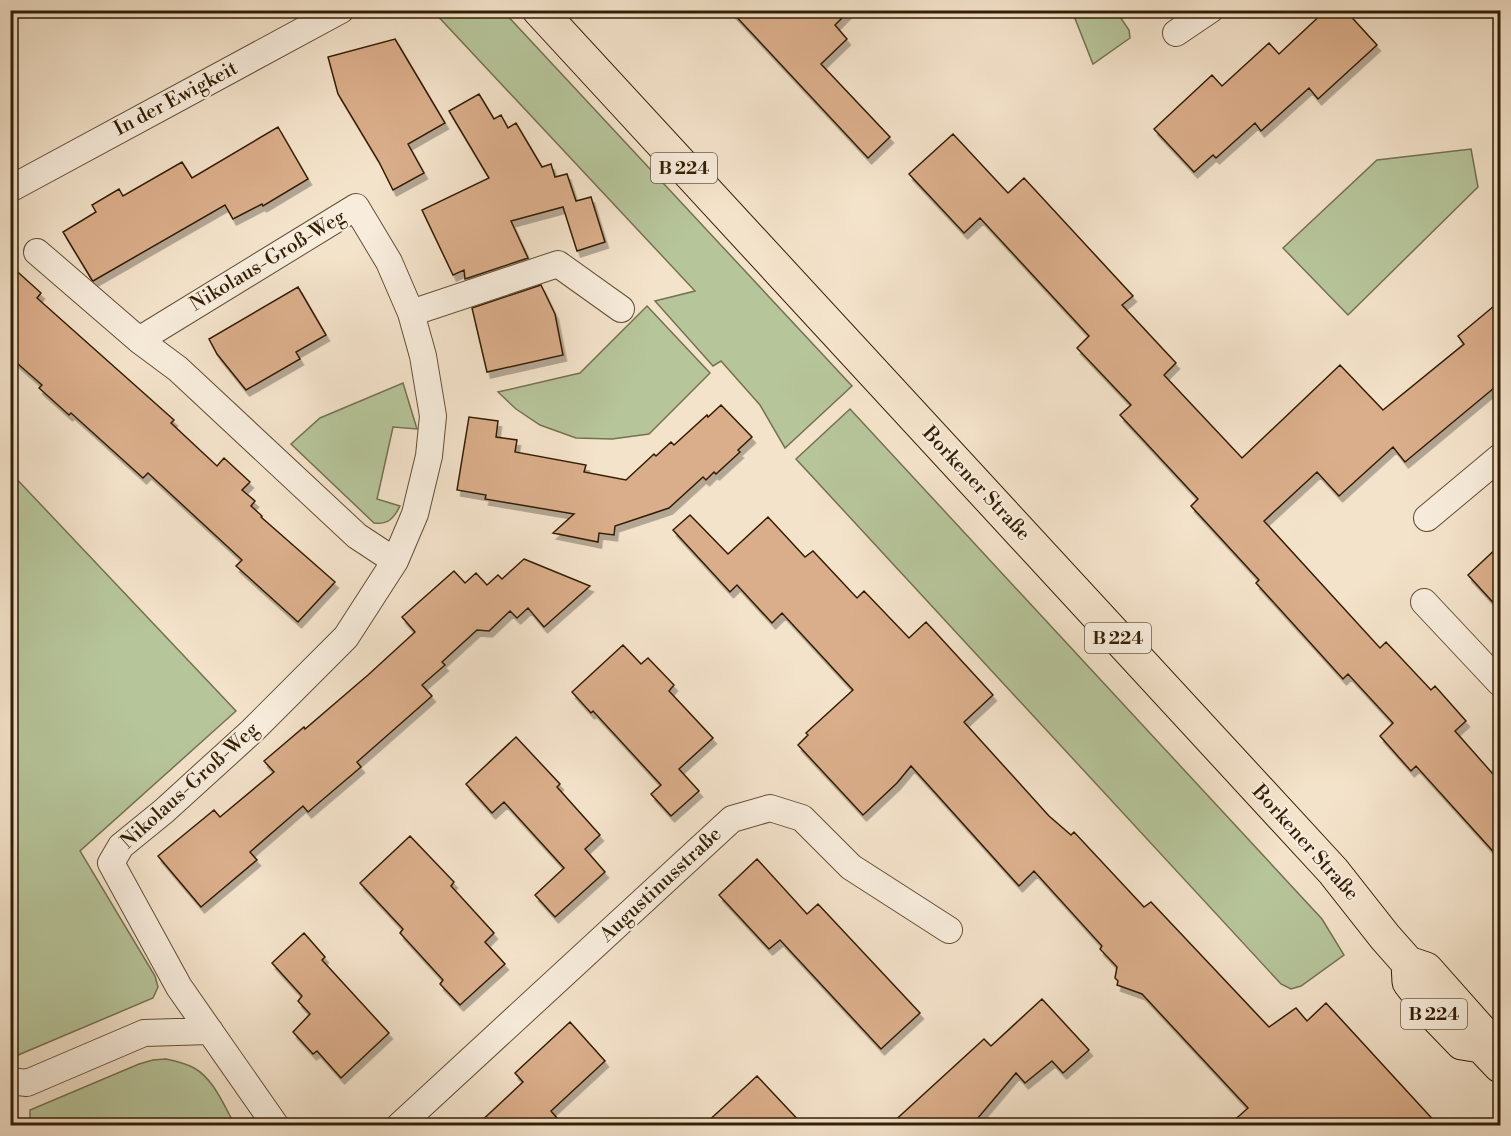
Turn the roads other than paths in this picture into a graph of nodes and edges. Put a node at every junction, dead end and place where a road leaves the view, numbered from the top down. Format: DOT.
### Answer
graph roads {
  1 [pos="341,10"];
  2 [pos="1210,10"];
  3 [pos="547,13"];
  4 [pos="1176,33"];
  5 [pos="10,189"];
  6 [pos="37,252"];
  7 [pos="621,309"];
  8 [pos="411,313"];
  9 [pos="139,340"];
  10 [pos="1500,457"];
  11 [pos="1427,519"];
  12 [pos="395,561"];
  13 [pos="1424,602"];
  14 [pos="1500,683"];
  15 [pos="948,930"];
  16 [pos="210,1030"];
  17 [pos="1491,1056"];
  18 [pos="10,1081"];
  19 [pos="276,1125"];
  20 [pos="399,1125"];
  1 -- 5 [label="street, In der Ewigkeit"];
  2 -- 4 [label="street"];
  3 -- 17 [label="main road, Borkener Straße / B 224"];
  6 -- 9 [label="street"];
  7 -- 8 [label="street"];
  8 -- 9 [label="street, Nikolaus-Groß-Weg"];
  8 -- 12 [label="street, Nikolaus-Groß-Weg"];
  9 -- 12 [label="street"];
  10 -- 11 [label="street"];
  12 -- 16 [label="street, Nikolaus-Groß-Weg"];
  13 -- 14 [label="street"];
  15 -- 20 [label="street, Augustinusstraße"];
  16 -- 18 [label="street"];
  16 -- 19 [label="street"];
}
